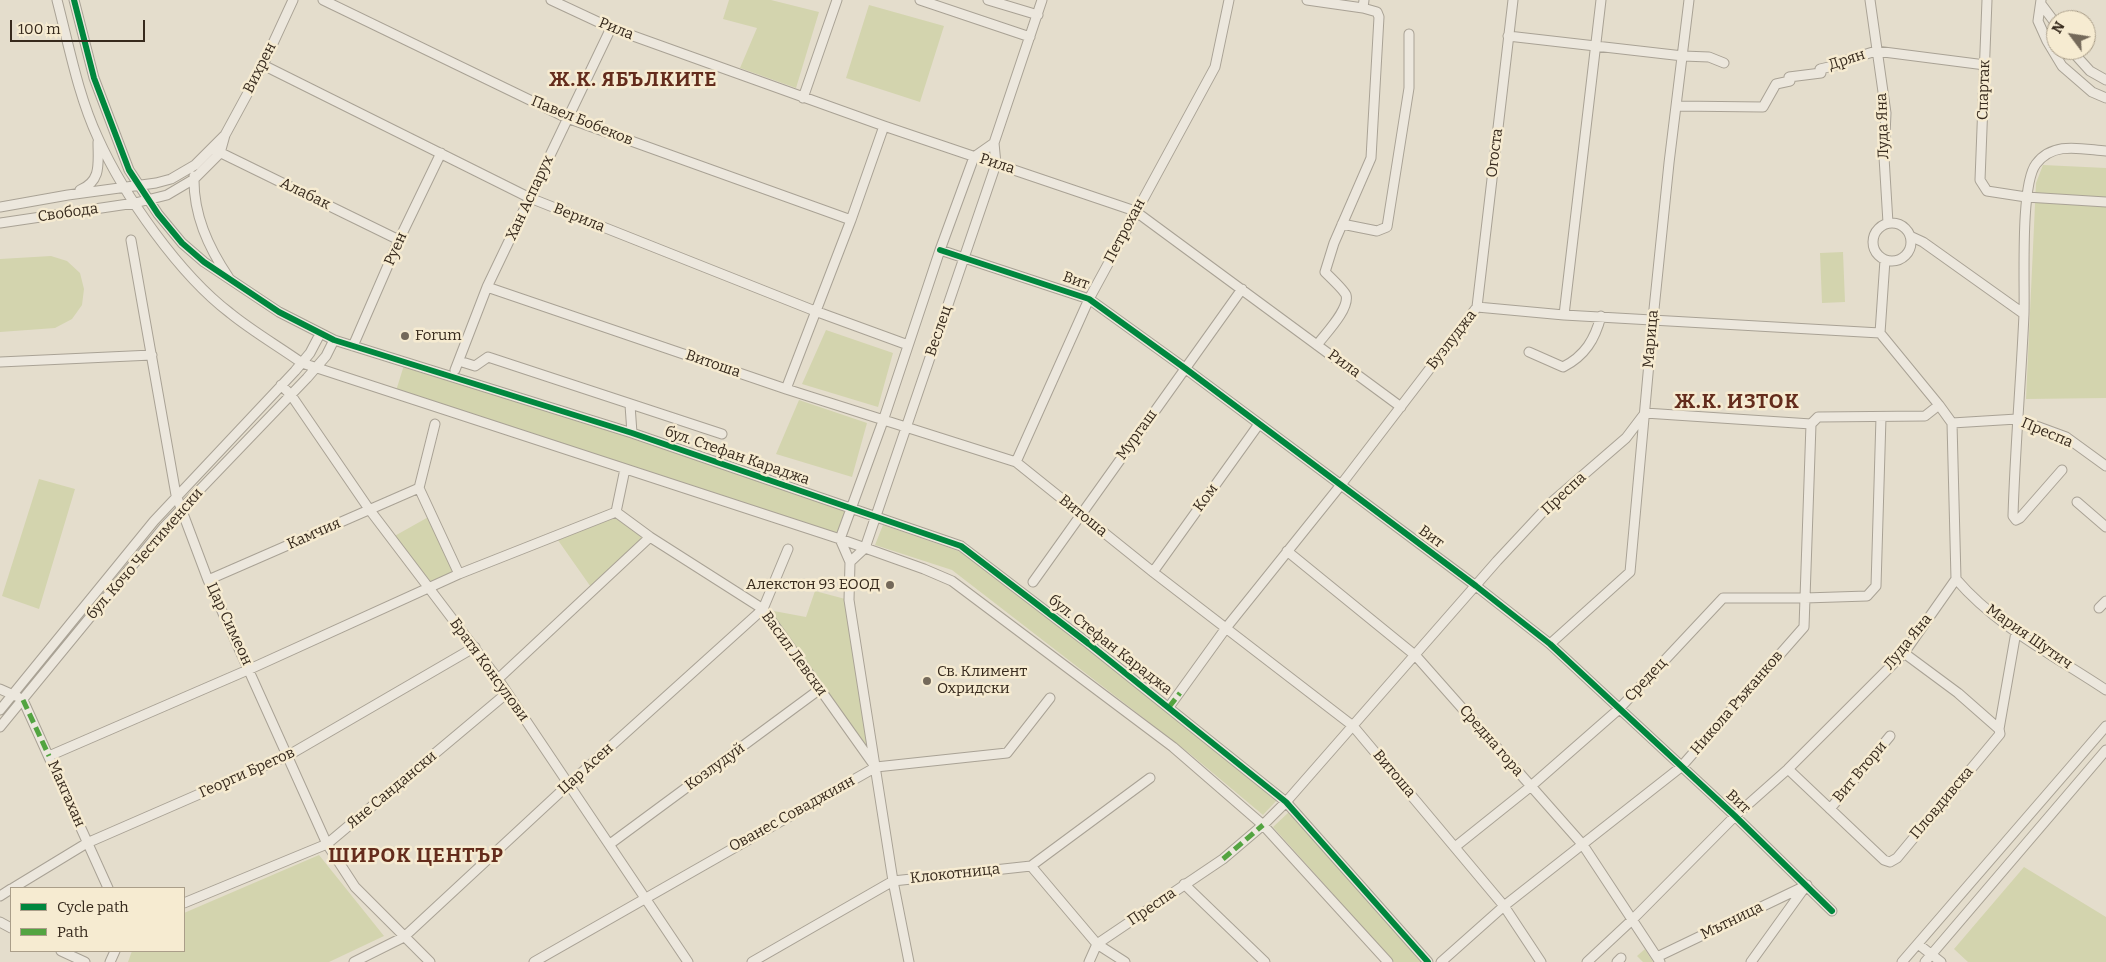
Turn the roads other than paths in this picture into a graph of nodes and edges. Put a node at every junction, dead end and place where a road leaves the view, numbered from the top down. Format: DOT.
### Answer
graph roads {
  1 [pos="57,0"];
  2 [pos="74,0"];
  3 [pos="293,0"];
  4 [pos="323,0"];
  5 [pos="551,0"];
  6 [pos="837,0"];
  7 [pos="920,0"];
  8 [pos="988,0"];
  9 [pos="1042,0"];
  10 [pos="1228,0"];
  11 [pos="1307,0"];
  12 [pos="1512,0"];
  13 [pos="1601,0"];
  14 [pos="1690,0"];
  15 [pos="1870,0"];
  16 [pos="1987,0"];
  17 [pos="2041,2"];
  18 [pos="1364,4"];
  19 [pos="1038,15"];
  20 [pos="611,28"];
  21 [pos="1409,34"];
  22 [pos="1508,36"];
  23 [pos="1030,37"];
  24 [pos="1595,45"];
  25 [pos="1876,50"];
  26 [pos="1683,56"];
  27 [pos="2080,60"];
  28 [pos="1724,63"];
  29 [pos="263,64"];
  30 [pos="1985,65"];
  31 [pos="2106,80"];
  32 [pos="803,98"];
  33 [pos="2106,98"];
  34 [pos="1676,106"];
  35 [pos="567,118"];
  36 [pos="884,126"];
  37 [pos="225,135"];
  38 [pos="98,139"];
  39 [pos="994,143"];
  40 [pos="212,148"];
  41 [pos="2106,151"];
  42 [pos="220,153"];
  43 [pos="441,153"];
  44 [pos="974,157"];
  45 [pos="996,164"];
  46 [pos="195,165"];
  47 [pos="194,179"];
  48 [pos="139,186"];
  49 [pos="125,187"];
  50 [pos="68,195"];
  51 [pos="2026,197"];
  52 [pos="530,198"];
  53 [pos="148,200"];
  54 [pos="2106,202"];
  55 [pos="135,203"];
  56 [pos="0,207"];
  57 [pos="1135,211"];
  58 [pos="851,220"];
  59 [pos="0,222"];
  60 [pos="1888,223"];
  61 [pos="1342,224"];
  62 [pos="1910,236"];
  63 [pos="131,240"];
  64 [pos="399,240"];
  65 [pos="940,250"];
  66 [pos="964,257"];
  67 [pos="1885,260"];
  68 [pos="232,282"];
  69 [pos="487,287"];
  70 [pos="1242,290"];
  71 [pos="1089,299"];
  72 [pos="1477,306"];
  73 [pos="815,311"];
  74 [pos="2024,314"];
  75 [pos="1564,315"];
  76 [pos="1601,316"];
  77 [pos="1653,319"];
  78 [pos="1880,333"];
  79 [pos="320,334"];
  80 [pos="334,340"];
  81 [pos="908,345"];
  82 [pos="1317,345"];
  83 [pos="353,346"];
  84 [pos="1529,352"];
  85 [pos="152,354"];
  86 [pos="0,362"];
  87 [pos="302,363"];
  88 [pos="316,368"];
  89 [pos="1186,369"];
  90 [pos="280,385"];
  91 [pos="786,389"];
  92 [pos="291,395"];
  93 [pos="1939,404"];
  94 [pos="630,405"];
  95 [pos="1401,407"];
  96 [pos="1646,414"];
  97 [pos="1881,417"];
  98 [pos="2017,419"];
  99 [pos="883,421"];
  100 [pos="1952,423"];
  101 [pos="435,424"];
  102 [pos="1259,424"];
  103 [pos="1811,424"];
  104 [pos="906,428"];
  105 [pos="632,433"];
  106 [pos="722,434"];
  107 [pos="2104,461"];
  108 [pos="1016,462"];
  109 [pos="625,469"];
  110 [pos="2062,470"];
  111 [pos="1340,486"];
  112 [pos="419,488"];
  113 [pos="176,495"];
  114 [pos="2077,502"];
  115 [pos="181,509"];
  116 [pos="369,509"];
  117 [pos="851,509"];
  118 [pos="616,512"];
  119 [pos="1080,514"];
  120 [pos="875,518"];
  121 [pos="2106,527"];
  122 [pos="650,537"];
  123 [pos="840,539"];
  124 [pos="865,548"];
  125 [pos="788,549"];
  126 [pos="1288,551"];
  127 [pos="850,562"];
  128 [pos="1153,572"];
  129 [pos="459,574"];
  130 [pos="1956,579"];
  131 [pos="208,580"];
  132 [pos="1033,582"];
  133 [pos="1476,586"];
  134 [pos="429,588"];
  135 [pos="1806,598"];
  136 [pos="2106,601"];
  137 [pos="2099,608"];
  138 [pos="763,609"];
  139 [pos="1226,628"];
  140 [pos="2016,632"];
  141 [pos="1550,644"];
  142 [pos="475,647"];
  143 [pos="1904,652"];
  144 [pos="1416,656"];
  145 [pos="250,669"];
  146 [pos="498,679"];
  147 [pos="0,689"];
  148 [pos="820,689"];
  149 [pos="2106,690"];
  150 [pos="507,693"];
  151 [pos="13,695"];
  152 [pos="1050,698"];
  153 [pos="23,700"];
  154 [pos="1169,707"];
  155 [pos="1620,709"];
  156 [pos="0,710"];
  157 [pos="1354,726"];
  158 [pos="2106,726"];
  159 [pos="0,727"];
  160 [pos="1999,729"];
  161 [pos="1890,736"];
  162 [pos="2106,750"];
  163 [pos="289,755"];
  164 [pos="49,756"];
  165 [pos="876,767"];
  166 [pos="1681,767"];
  167 [pos="1788,769"];
  168 [pos="1150,778"];
  169 [pos="569,784"];
  170 [pos="1530,787"];
  171 [pos="1286,802"];
  172 [pos="1830,809"];
  173 [pos="1735,816"];
  174 [pos="1263,825"];
  175 [pos="87,843"];
  176 [pos="327,844"];
  177 [pos="610,844"];
  178 [pos="1584,845"];
  179 [pos="1455,847"];
  180 [pos="1031,866"];
  181 [pos="893,881"];
  182 [pos="1184,884"];
  183 [pos="1807,885"];
  184 [pos="15,887"];
  185 [pos="108,887"];
  186 [pos="644,898"];
  187 [pos="185,903"];
  188 [pos="1504,906"];
  189 [pos="1832,911"];
  190 [pos="1632,920"];
  191 [pos="404,937"];
  192 [pos="1096,944"];
  193 [pos="1918,944"];
  194 [pos="63,952"];
  195 [pos="1911,952"];
  196 [pos="1659,960"];
  197 [pos="1926,960"];
  198 [pos="85,962"];
  199 [pos="354,962"];
  200 [pos="430,962"];
  201 [pos="534,962"];
  202 [pos="688,962"];
  203 [pos="752,962"];
  204 [pos="908,962"];
  205 [pos="1089,962"];
  206 [pos="1126,962"];
  207 [pos="1265,962"];
  208 [pos="1388,962"];
  209 [pos="1428,962"];
  210 [pos="1442,962"];
  211 [pos="1541,962"];
  212 [pos="1587,962"];
  213 [pos="1751,962"];
  214 [pos="1902,962"];
  215 [pos="1941,962"];
  1 -- 38 [label="street"];
  2 -- 48 [label="street, бул. Стефан Караджа"];
  3 -- 29 [label="street, Вихрен"];
  4 -- 35 [label="street, Павел Бобеков"];
  5 -- 20 [label="street, Рила"];
  6 -- 32 [label="street"];
  7 -- 23 [label="street"];
  8 -- 19 [label="street"];
  9 -- 19 [label="street, Веслец"];
  10 -- 57 [label="street, Петрохан"];
  11 -- 18 [label="street"];
  12 -- 22 [label="street, Огоста"];
  13 -- 24 [label="street"];
  14 -- 26 [label="street, Марица"];
  15 -- 25 [label="street, Луда Яна"];
  16 -- 30 [label="street, Спартак"];
  17 -- 33 [label="street"];
  18 -- 61 [label="street"];
  19 -- 23 [label="street, Веслец"];
  20 -- 32 [label="street, Рила"];
  20 -- 35 [label="street, Хан Аспарух"];
  21 -- 61 [label="street"];
  22 -- 24 [label="street"];
  22 -- 72 [label="street, Огоста"];
  23 -- 39 [label="street, Веслец"];
  24 -- 26 [label="street"];
  24 -- 75 [label="street"];
  25 -- 30 [label="street, Дрян"];
  25 -- 34 [label="street, Дрян"];
  25 -- 60 [label="street, Луда Яна"];
  26 -- 28 [label="street"];
  26 -- 34 [label="street, Марица"];
  27 -- 31 [label="street"];
  29 -- 37 [label="street, Вихрен"];
  29 -- 43 [label="street, Верила"];
  30 -- 51 [label="street, Спартак"];
  32 -- 36 [label="street, Рила"];
  34 -- 77 [label="street, Марица"];
  35 -- 52 [label="street, Хан Аспарух"];
  35 -- 58 [label="street, Павел Бобеков"];
  36 -- 44 [label="street, Рила"];
  36 -- 58 [label="street"];
  37 -- 40 [label="street, Свобода"];
  37 -- 42 [label="street"];
  38 -- 49 [label="street"];
  38 -- 50 [label="street"];
  39 -- 44 [label="street"];
  39 -- 45 [label="street, Веслец"];
  40 -- 42 [label="street, Алабак"];
  40 -- 46 [label="street, Свобода"];
  41 -- 51 [label="street"];
  42 -- 47 [label="street, Свобода"];
  42 -- 64 [label="street, Алабак"];
  43 -- 52 [label="street, Верила"];
  43 -- 64 [label="street, Руен"];
  44 -- 45 [label="street, Рила"];
  44 -- 65 [label="street, Веслец"];
  45 -- 57 [label="street, Рила"];
  45 -- 66 [label="street, Веслец"];
  46 -- 47 [label="street"];
  46 -- 48 [label="street, Свобода"];
  47 -- 53 [label="street, Свобода"];
  47 -- 68 [label="street"];
  48 -- 49 [label="street, Свобода"];
  48 -- 53 [label="street, бул. Стефан Караджа"];
  49 -- 50 [label="street, Свобода"];
  49 -- 55 [label="street"];
  50 -- 56 [label="street, Свобода"];
  51 -- 54 [label="street"];
  51 -- 74 [label="street"];
  52 -- 69 [label="street, Хан Аспарух"];
  52 -- 73 [label="street, Верила"];
  53 -- 55 [label="street, Свобода"];
  53 -- 68 [label="street, бул. Стефан Караджа"];
  55 -- 59 [label="street, Свобода"];
  55 -- 87 [label="street"];
  57 -- 70 [label="street, Рила"];
  57 -- 71 [label="street, Петрохан"];
  58 -- 73 [label="street"];
  60 -- 62 [label="street"];
  60 -- 67 [label="street"];
  61 -- 82 [label="street"];
  62 -- 67 [label="street"];
  62 -- 74 [label="street"];
  63 -- 85 [label="street, Цар Симеон"];
  64 -- 83 [label="street, Руен"];
  65 -- 66 [label="street, Вит"];
  65 -- 81 [label="street, Веслец"];
  66 -- 71 [label="street, Вит"];
  66 -- 104 [label="street, Веслец"];
  67 -- 78 [label="street"];
  68 -- 79 [label="street, бул. Стефан Караджа"];
  69 -- 91 [label="street, Витоша"];
  69 -- 94 [label="street, Хан Аспарух"];
  70 -- 82 [label="street, Рила"];
  70 -- 89 [label="street, Мургаш"];
  71 -- 89 [label="street, Вит"];
  71 -- 108 [label="street, Петрохан"];
  72 -- 75 [label="street, Бузлуджа"];
  72 -- 95 [label="street, Бузлуджа"];
  73 -- 81 [label="street, Верила"];
  73 -- 91 [label="street"];
  74 -- 98 [label="street"];
  75 -- 76 [label="street, Бузлуджа"];
  76 -- 77 [label="street, Бузлуджа"];
  76 -- 84 [label="street"];
  77 -- 78 [label="street, Бузлуджа"];
  77 -- 96 [label="street, Марица"];
  78 -- 93 [label="street"];
  79 -- 80 [label="street, бул. Стефан Караджа"];
  79 -- 87 [label="street, бул. Кочо Честименски"];
  80 -- 83 [label="street, бул. Стефан Караджа"];
  80 -- 88 [label="street, бул. Кочо Честименски"];
  81 -- 99 [label="street, Веслец"];
  82 -- 95 [label="street, Рила"];
  83 -- 105 [label="street, бул. Стефан Караджа"];
  85 -- 86 [label="street"];
  85 -- 113 [label="street, Цар Симеон"];
  87 -- 88 [label="street"];
  87 -- 90 [label="street, бул. Кочо Честименски"];
  88 -- 92 [label="street, бул. Кочо Честименски"];
  88 -- 109 [label="street"];
  89 -- 102 [label="street, Вит"];
  89 -- 119 [label="street, Мургаш"];
  90 -- 92 [label="street, Братя Консулови"];
  90 -- 113 [label="street, бул. Кочо Честименски"];
  91 -- 99 [label="street, Витоша"];
  92 -- 115 [label="street, бул. Кочо Честименски"];
  92 -- 116 [label="street, Братя Консулови"];
  93 -- 97 [label="street"];
  93 -- 100 [label="street"];
  94 -- 105 [label="street"];
  94 -- 106 [label="street"];
  95 -- 111 [label="street, Бузлуджа"];
  96 -- 103 [label="street"];
  96 -- 133 [label="street, Преспа"];
  96 -- 141 [label="street, Марица"];
  97 -- 103 [label="street"];
  97 -- 135 [label="street, Средец"];
  98 -- 100 [label="street, Преспа"];
  98 -- 107 [label="street, Преспа"];
  98 -- 110 [label="street"];
  99 -- 104 [label="street, Витоша"];
  99 -- 117 [label="street, Веслец"];
  100 -- 130 [label="street"];
  101 -- 112 [label="street"];
  102 -- 111 [label="street, Вит"];
  102 -- 128 [label="street, Ком"];
  103 -- 135 [label="street, Никола Ръжанков"];
  104 -- 108 [label="street, Витоша"];
  104 -- 120 [label="street, Веслец"];
  105 -- 117 [label="street, бул. Стефан Караджа"];
  108 -- 119 [label="street, Витоша"];
  109 -- 118 [label="street"];
  109 -- 123 [label="street"];
  111 -- 126 [label="street, Бузлуджа"];
  111 -- 133 [label="street, Вит"];
  112 -- 116 [label="street, Камчия"];
  112 -- 129 [label="street"];
  113 -- 115 [label="street, Цар Симеон"];
  113 -- 151 [label="street, бул. Кочо Честименски"];
  114 -- 121 [label="street"];
  115 -- 131 [label="street, Цар Симеон"];
  115 -- 153 [label="street, бул. Кочо Честименски"];
  116 -- 131 [label="street, Камчия"];
  116 -- 134 [label="street, Братя Консулови"];
  117 -- 120 [label="street, бул. Стефан Караджа"];
  117 -- 123 [label="street, Веслец"];
  118 -- 122 [label="street, Васил Левски"];
  118 -- 129 [label="street"];
  119 -- 128 [label="street, Витоша"];
  119 -- 132 [label="street, Мургаш"];
  120 -- 124 [label="street, Веслец"];
  120 -- 154 [label="street, бул. Стефан Караджа"];
  122 -- 138 [label="street, Васил Левски"];
  122 -- 146 [label="street"];
  123 -- 124 [label="street"];
  123 -- 127 [label="street"];
  124 -- 127 [label="street"];
  124 -- 174 [label="street"];
  125 -- 138 [label="street, Цар Асен"];
  126 -- 139 [label="street, Бузлуджа"];
  126 -- 144 [label="street, Средна гора"];
  127 -- 165 [label="street, Васил Левски"];
  128 -- 139 [label="street, Витоша"];
  129 -- 134 [label="street"];
  130 -- 140 [label="street, Мария Шутич"];
  130 -- 143 [label="street, Луда Яна"];
  131 -- 145 [label="street, Цар Симеон"];
  133 -- 141 [label="street, Вит"];
  133 -- 144 [label="street, Преспа"];
  134 -- 142 [label="street, Братя Консулови"];
  134 -- 145 [label="street"];
  135 -- 155 [label="street, Средец"];
  135 -- 166 [label="street, Никола Ръжанков"];
  136 -- 137 [label="street"];
  138 -- 148 [label="street, Васил Левски"];
  138 -- 169 [label="street, Цар Асен"];
  139 -- 154 [label="street, Бузлуджа"];
  139 -- 157 [label="street, Витоша"];
  140 -- 149 [label="street, Мария Шутич"];
  140 -- 160 [label="street"];
  141 -- 155 [label="street, Вит"];
  142 -- 146 [label="street, Братя Консулови"];
  142 -- 163 [label="street, Георги Брегов"];
  143 -- 160 [label="street"];
  143 -- 167 [label="street, Луда Яна"];
  144 -- 157 [label="street, Преспа"];
  144 -- 170 [label="street, Средна гора"];
  145 -- 163 [label="street, Цар Симеон"];
  145 -- 164 [label="street"];
  146 -- 150 [label="street, Братя Консулови"];
  147 -- 151 [label="street"];
  148 -- 165 [label="street, Васил Левски"];
  148 -- 177 [label="street, Козлудуй"];
  150 -- 169 [label="street, Братя Консулови"];
  150 -- 176 [label="street, Яне Сандански"];
  151 -- 153 [label="street"];
  151 -- 156 [label="street, бул. Кочо Честименски"];
  152 -- 165 [label="street, Ованес Соваджиян"];
  153 -- 159 [label="street, бул. Кочо Честименски"];
  153 -- 164 [label="street, Макгахан"];
  154 -- 171 [label="street, бул. Стефан Караджа"];
  155 -- 166 [label="street, Вит"];
  155 -- 170 [label="street, Средец"];
  157 -- 171 [label="street, Преспа"];
  157 -- 179 [label="street, Витоша"];
  158 -- 193 [label="street"];
  160 -- 172 [label="street, Пловдивска"];
  161 -- 172 [label="street, Вит Втори"];
  162 -- 197 [label="street"];
  163 -- 175 [label="street, Георги Брегов"];
  163 -- 176 [label="street, Цар Симеон"];
  164 -- 175 [label="street, Макгахан"];
  165 -- 181 [label="street, Васил Левски"];
  165 -- 186 [label="street, Ованес Соваджиян"];
  166 -- 173 [label="street, Вит"];
  166 -- 178 [label="street, Никола Ръжанков"];
  167 -- 172 [label="street, Пловдивска"];
  167 -- 173 [label="street, Луда Яна"];
  168 -- 180 [label="street"];
  169 -- 177 [label="street, Братя Консулови"];
  169 -- 191 [label="street, Цар Асен"];
  170 -- 178 [label="street, Средна гора"];
  170 -- 179 [label="street, Средец"];
  171 -- 174 [label="street, Преспа"];
  171 -- 209 [label="street, бул. Стефан Караджа"];
  173 -- 183 [label="street, Вит"];
  173 -- 190 [label="street, Луда Яна"];
  174 -- 182 [label="street, Преспа"];
  174 -- 208 [label="street"];
  175 -- 184 [label="street, Георги Брегов"];
  175 -- 185 [label="street, Макгахан"];
  176 -- 187 [label="street, Яне Сандански"];
  176 -- 191 [label="street, Цар Симеон"];
  177 -- 186 [label="street, Братя Консулови"];
  178 -- 188 [label="street, Никола Ръжанков"];
  178 -- 190 [label="street, Средна гора"];
  179 -- 188 [label="street, Витоша"];
  180 -- 181 [label="street, Клокотница"];
  180 -- 192 [label="street"];
  181 -- 203 [label="street, Клокотница"];
  181 -- 204 [label="street, Васил Левски"];
  182 -- 192 [label="street, Преспа"];
  182 -- 207 [label="street"];
  183 -- 189 [label="street, Вит"];
  183 -- 196 [label="street, Мътница"];
  183 -- 213 [label="street"];
  186 -- 201 [label="street, Ованес Соваджиян"];
  186 -- 202 [label="street, Братя Консулови"];
  188 -- 210 [label="street, Никола Ръжанков"];
  188 -- 211 [label="street, Витоша"];
  190 -- 196 [label="street, Средна гора"];
  190 -- 212 [label="street, Луда Яна"];
  191 -- 199 [label="street, Цар Асен"];
  191 -- 200 [label="street, Цар Симеон"];
  192 -- 205 [label="street"];
  192 -- 206 [label="street"];
  193 -- 195 [label="street"];
  193 -- 197 [label="street"];
  194 -- 198 [label="street"];
  195 -- 197 [label="street"];
  195 -- 214 [label="street"];
  197 -- 215 [label="street"];
}
